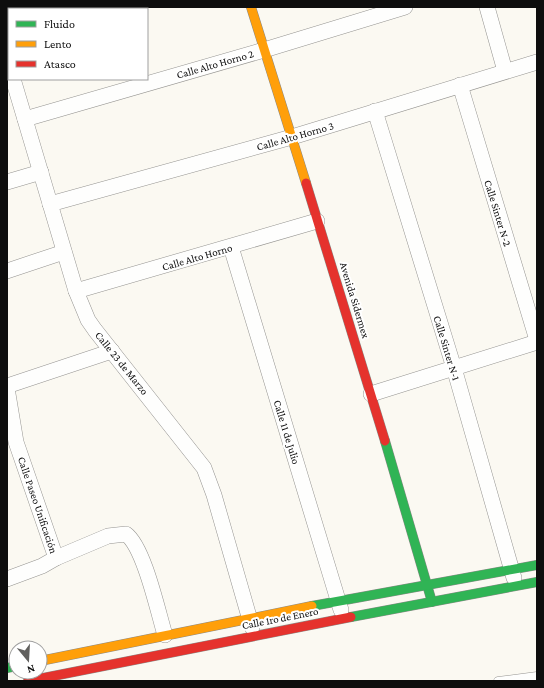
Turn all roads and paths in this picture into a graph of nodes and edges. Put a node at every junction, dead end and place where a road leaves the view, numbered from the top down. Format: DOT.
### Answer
graph roads {
  1 [pos="251,7"];
  2 [pos="405,7"];
  3 [pos="487,7"];
  4 [pos="264,50"];
  5 [pos="537,62"];
  6 [pos="505,71"];
  7 [pos="12,80"];
  8 [pos="460,86"];
  9 [pos="375,112"];
  10 [pos="25,119"];
  11 [pos="292,137"];
  12 [pos="41,172"];
  13 [pos="7,182"];
  14 [pos="50,204"];
  15 [pos="318,221"];
  16 [pos="231,247"];
  17 [pos="64,252"];
  18 [pos="7,271"];
  19 [pos="76,291"];
  20 [pos="537,341"];
  21 [pos="112,351"];
  22 [pos="454,368"];
  23 [pos="7,387"];
  24 [pos="371,394"];
  25 [pos="11,443"];
  26 [pos="56,558"];
  27 [pos="537,565"];
  28 [pos="512,570"];
  29 [pos="7,579"];
  30 [pos="537,582"];
  31 [pos="428,585"];
  32 [pos="516,586"];
  33 [pos="338,601"];
  34 [pos="432,602"];
  35 [pos="250,618"];
  36 [pos="343,618"];
  37 [pos="254,634"];
  38 [pos="165,635"];
  39 [pos="48,659"];
  40 [pos="537,676"];
  41 [pos="28,681"];
  42 [pos="498,681"];
  1 -- 4 [label="street, Avenida Sidermex"];
  2 -- 4 [label="street, Calle Alto Horno 2"];
  3 -- 6 [label="street"];
  4 -- 10 [label="street, Calle Alto Horno 2"];
  4 -- 11 [label="street, Avenida Sidermex"];
  5 -- 6 [label="street, Calle Alto Horno 3"];
  6 -- 8 [label="street, Calle Alto Horno 3"];
  7 -- 10 [label="street, Calle 23 de Marzo"];
  8 -- 9 [label="street, Calle Alto Horno 3"];
  8 -- 20 [label="street, Calle Sinter N-2"];
  9 -- 11 [label="street, Calle Alto Horno 3"];
  9 -- 22 [label="street, Calle Sinter N-1"];
  10 -- 12 [label="street, Calle 23 de Marzo"];
  11 -- 14 [label="street, Calle Alto Horno 3"];
  11 -- 15 [label="street, Avenida Sidermex"];
  12 -- 13 [label="street"];
  12 -- 14 [label="street, Calle 23 de Marzo"];
  14 -- 17 [label="street, Calle 23 de Marzo"];
  15 -- 16 [label="street, Calle Alto Horno"];
  15 -- 24 [label="street, Avenida Sidermex"];
  16 -- 19 [label="street, Calle Alto Horno"];
  16 -- 33 [label="street, Calle 11 de Julio"];
  17 -- 18 [label="street"];
  17 -- 19 [label="street, Calle 23 de Marzo"];
  19 -- 21 [label="street, Calle 23 de Marzo"];
  20 -- 22 [label="street"];
  21 -- 23 [label="street"];
  21 -- 35 [label="street, Calle 23 de Marzo"];
  22 -- 24 [label="street"];
  22 -- 28 [label="street, Calle Sinter N-1"];
  23 -- 25 [label="street, Calle Paseo Unificación"];
  24 -- 31 [label="street, Avenida Sidermex"];
  25 -- 26 [label="street, Calle Paseo Unificación"];
  26 -- 29 [label="street"];
  26 -- 38 [label="street, Calle Paseo Unificación"];
  27 -- 28 [label="street, Calle 1ro de Enero"];
  28 -- 31 [label="street, Calle 1ro de Enero"];
  28 -- 32 [label="street, Calle Sinter N-1"];
  30 -- 32 [label="street, Calle 1ro de Enero"];
  31 -- 33 [label="street, Calle 1ro de Enero"];
  31 -- 34 [label="street, Avenida Sidermex"];
  32 -- 34 [label="street, Calle 1ro de Enero"];
  33 -- 35 [label="street, Calle 1ro de Enero"];
  33 -- 36 [label="street, Calle 11 de Julio"];
  34 -- 36 [label="street, Calle 1ro de Enero"];
  35 -- 37 [label="street, Calle 23 de Marzo"];
  35 -- 38 [label="street, Calle 1ro de Enero"];
  36 -- 37 [label="street, Calle 1ro de Enero"];
  37 -- 41 [label="street, Calle 1ro de Enero"];
  38 -- 39 [label="street, Calle 1ro de Enero"];
  40 -- 42 [label="lane"];
}
